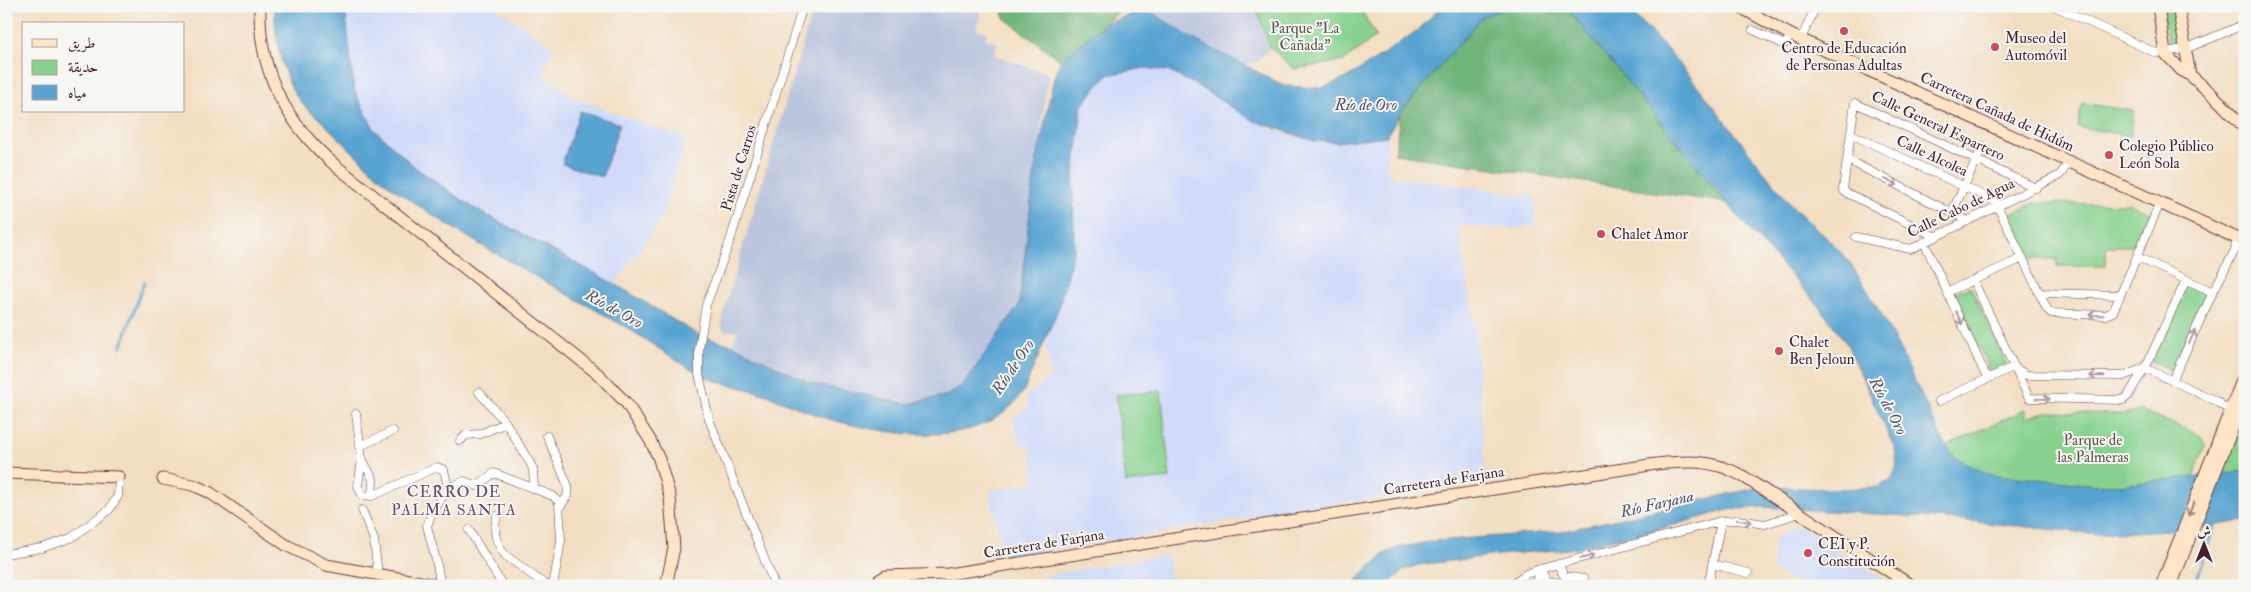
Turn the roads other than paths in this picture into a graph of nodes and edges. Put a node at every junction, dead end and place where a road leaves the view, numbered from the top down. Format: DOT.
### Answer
graph roads {
  1 [pos="260,6"];
  2 [pos="803,6"];
  3 [pos="1738,6"];
  4 [pos="1816,6"];
  5 [pos="2054,6"];
  6 [pos="2178,6"];
  7 [pos="2157,7"];
  8 [pos="2068,9"];
  9 [pos="2245,24"];
  10 [pos="1754,30"];
  11 [pos="1796,37"];
  12 [pos="2185,49"];
  13 [pos="2165,53"];
  14 [pos="2190,75"];
  15 [pos="2243,123"];
  16 [pos="1851,134"];
  17 [pos="1983,146"];
  18 [pos="1848,160"];
  19 [pos="1977,160"];
  20 [pos="2069,162"];
  21 [pos="1964,186"];
  22 [pos="2036,188"];
  23 [pos="2160,203"];
  24 [pos="1999,207"];
  25 [pos="1952,212"];
  26 [pos="1968,221"];
  27 [pos="1856,237"];
  28 [pos="1936,237"];
  29 [pos="2241,240"];
  30 [pos="1924,242"];
  31 [pos="2137,257"];
  32 [pos="2023,258"];
  33 [pos="1973,280"];
  34 [pos="2186,280"];
  35 [pos="1947,292"];
  36 [pos="2213,292"];
  37 [pos="2040,294"];
  38 [pos="2120,294"];
  39 [pos="2013,367"];
  40 [pos="2145,368"];
  41 [pos="2245,373"];
  42 [pos="1987,378"];
  43 [pos="2172,381"];
  44 [pos="478,392"];
  45 [pos="2245,396"];
  46 [pos="1939,401"];
  47 [pos="2230,410"];
  48 [pos="356,414"];
  49 [pos="506,422"];
  50 [pos="393,431"];
  51 [pos="547,436"];
  52 [pos="460,441"];
  53 [pos="360,446"];
  54 [pos="362,459"];
  55 [pos="2212,470"];
  56 [pos="6,473"];
  57 [pos="119,476"];
  58 [pos="163,479"];
  59 [pos="448,488"];
  60 [pos="534,488"];
  61 [pos="372,496"];
  62 [pos="560,507"];
  63 [pos="362,510"];
  64 [pos="1797,511"];
  65 [pos="497,516"];
  66 [pos="1721,521"];
  67 [pos="469,530"];
  68 [pos="6,554"];
  69 [pos="1558,564"];
  70 [pos="1712,564"];
  71 [pos="1540,569"];
  72 [pos="1748,573"];
  73 [pos="948,574"];
  74 [pos="378,575"];
  75 [pos="891,576"];
  76 [pos="1517,582"];
  77 [pos="875,585"];
  78 [pos="1584,585"];
  79 [pos="441,586"];
  80 [pos="503,586"];
  81 [pos="548,586"];
  82 [pos="552,586"];
  83 [pos="666,586"];
  84 [pos="775,586"];
  85 [pos="902,586"];
  86 [pos="920,586"];
  87 [pos="1509,586"];
  88 [pos="1535,586"];
  89 [pos="1574,586"];
  90 [pos="1594,586"];
  91 [pos="1708,586"];
  92 [pos="1912,586"];
  93 [pos="2161,586"];
  94 [pos="2171,586"];
  1 -- 83 [label="main road"];
  2 -- 84 [label="street, Pista de Carros"];
  3 -- 11 [label="main road, Carretera Cañada de Hidúm"];
  4 -- 11 [label="street"];
  5 -- 8 [label="street"];
  6 -- 12 [label="main road"];
  7 -- 13 [label="main road"];
  8 -- 13 [label="street"];
  9 -- 12 [label="street"];
  10 -- 11 [label="street"];
  11 -- 20 [label="main road, Carretera Cañada de Hidúm"];
  12 -- 13 [label="street"];
  12 -- 14 [label="main road"];
  13 -- 14 [label="main road"];
  14 -- 15 [label="main road"];
  16 -- 18 [label="street"];
  16 -- 19 [label="street, Calle General Espartero"];
  16 -- 21 [label="street, Calle Alcolea"];
  17 -- 19 [label="street"];
  18 -- 25 [label="street, one-way"];
  18 -- 28 [label="street"];
  19 -- 21 [label="street"];
  19 -- 22 [label="street, Calle General Espartero"];
  20 -- 22 [label="street, Calle Cabo de Agua"];
  20 -- 23 [label="main road, Carretera Cañada de Hidúm"];
  21 -- 24 [label="street, Calle Alcolea"];
  21 -- 25 [label="street"];
  22 -- 24 [label="street, Calle Cabo de Agua"];
  23 -- 29 [label="main road, Carretera Cañada de Hidúm"];
  23 -- 31 [label="street"];
  24 -- 26 [label="street, Calle Cabo de Agua"];
  24 -- 32 [label="street"];
  25 -- 26 [label="street"];
  26 -- 28 [label="street, Calle Cabo de Agua"];
  27 -- 30 [label="street, Calle Cabo de Agua"];
  28 -- 30 [label="street, Calle Cabo de Agua"];
  29 -- 36 [label="street"];
  30 -- 35 [label="street"];
  31 -- 34 [label="street"];
  31 -- 38 [label="street"];
  32 -- 33 [label="street"];
  32 -- 37 [label="street"];
  33 -- 35 [label="street"];
  33 -- 39 [label="street"];
  34 -- 36 [label="street"];
  34 -- 40 [label="street"];
  35 -- 42 [label="street, one-way"];
  43 -- 36 [label="street, one-way"];
  37 -- 38 [label="street"];
  38 -- 37 [label="street, one-way"];
  40 -- 39 [label="street, one-way"];
  39 -- 40 [label="street, one-way"];
  39 -- 42 [label="street"];
  40 -- 43 [label="street"];
  41 -- 47 [label="main road"];
  42 -- 46 [label="street"];
  43 -- 47 [label="street"];
  44 -- 49 [label="street"];
  45 -- 55 [label="main road"];
  47 -- 55 [label="main road"];
  48 -- 53 [label="street"];
  49 -- 52 [label="street"];
  49 -- 60 [label="street"];
  50 -- 53 [label="street"];
  51 -- 62 [label="street"];
  53 -- 54 [label="street"];
  54 -- 61 [label="street"];
  54 -- 61 [label="street"];
  55 -- 93 [label="main road, one-way"];
  55 -- 94 [label="main road"];
  56 -- 57 [label="main road"];
  57 -- 68 [label="street"];
  58 -- 74 [label="main road"];
  59 -- 60 [label="street"];
  59 -- 61 [label="street"];
  59 -- 79 [label="street"];
  60 -- 62 [label="street"];
  62 -- 82 [label="street"];
  63 -- 74 [label="street"];
  66 -- 64 [label="street, one-way"];
  64 -- 73 [label="main road, Carretera de Farjana"];
  64 -- 92 [label="main road, Carretera de Farjana"];
  65 -- 81 [label="street"];
  69 -- 66 [label="street, one-way"];
  66 -- 70 [label="street"];
  67 -- 80 [label="street"];
  69 -- 71 [label="street"];
  69 -- 78 [label="street"];
  70 -- 72 [label="street"];
  70 -- 91 [label="street"];
  71 -- 76 [label="street"];
  71 -- 88 [label="street"];
  71 -- 89 [label="street"];
  73 -- 75 [label="main road, Carretera de Farjana"];
  73 -- 86 [label="main road, Carretera de Farjana"];
  74 -- 79 [label="main road"];
  75 -- 77 [label="main road"];
  75 -- 85 [label="main road"];
  76 -- 87 [label="street"];
  78 -- 90 [label="street"];
}
